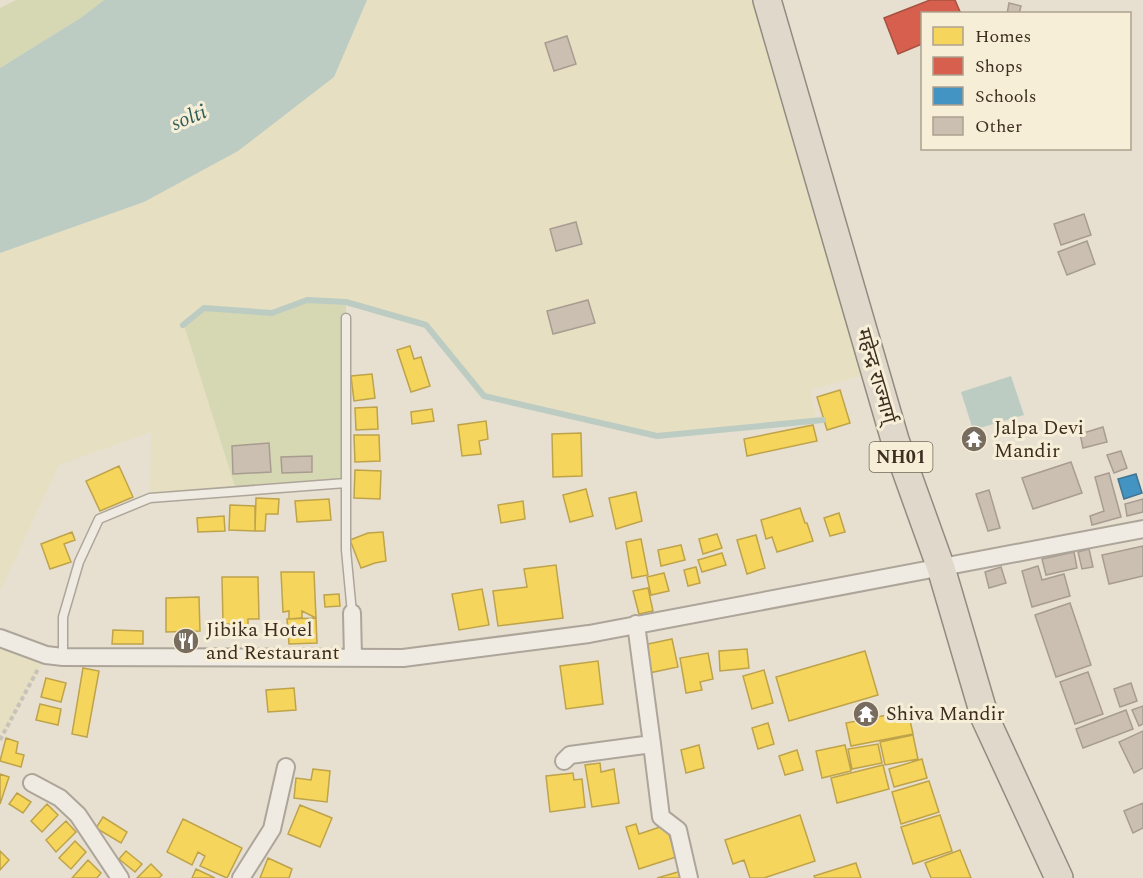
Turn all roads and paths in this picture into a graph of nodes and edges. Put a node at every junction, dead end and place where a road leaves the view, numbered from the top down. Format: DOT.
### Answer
graph roads {
  1 [pos="767,0"];
  2 [pos="346,318"];
  3 [pos="346,483"];
  4 [pos="1143,529"];
  5 [pos="941,568"];
  6 [pos="352,613"];
  7 [pos="636,624"];
  8 [pos="0,638"];
  9 [pos="46,655"];
  10 [pos="63,657"];
  11 [pos="353,658"];
  12 [pos="0,740"];
  13 [pos="652,744"];
  14 [pos="564,761"];
  15 [pos="286,766"];
  16 [pos="32,783"];
  17 [pos="120,878"];
  18 [pos="241,878"];
  19 [pos="689,878"];
  20 [pos="1059,878"];
  1 -- 5 [label="highway, महेन्द्र राज्मार्ग् / NH01"];
  2 -- 3 [label="lane"];
  3 -- 6 [label="lane"];
  3 -- 10 [label="lane"];
  4 -- 5 [label="street"];
  5 -- 7 [label="street"];
  5 -- 20 [label="highway, महेन्द्र राज्मार्ग् / NH01"];
  6 -- 11 [label="street"];
  7 -- 11 [label="street"];
  7 -- 13 [label="street"];
  8 -- 9 [label="street"];
  9 -- 10 [label="street"];
  9 -- 12 [label="path"];
  10 -- 11 [label="street"];
  13 -- 14 [label="street"];
  13 -- 19 [label="street"];
  15 -- 18 [label="street"];
  16 -- 17 [label="street"];
}
